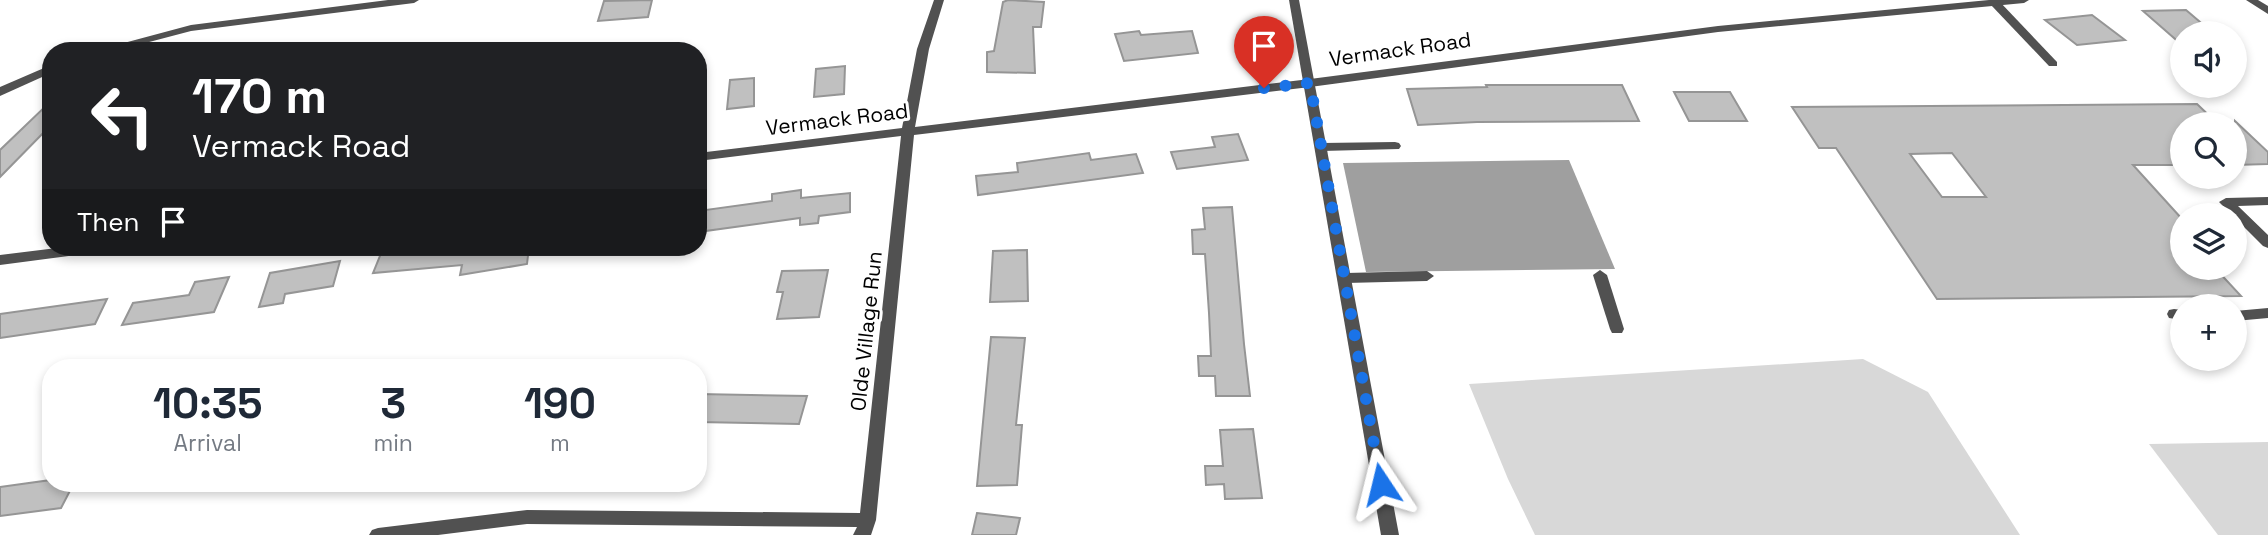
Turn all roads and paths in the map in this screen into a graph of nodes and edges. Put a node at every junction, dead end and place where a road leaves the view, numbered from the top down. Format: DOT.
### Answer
graph roads {
  1 [pos="414,0"];
  2 [pos="939,0"];
  3 [pos="1294,0"];
  4 [pos="2024,0"];
  5 [pos="2251,0"];
  6 [pos="1995,3"];
  7 [pos="2268,11"];
  8 [pos="136,42"];
  9 [pos="2053,64"];
  10 [pos="42,72"];
  11 [pos="1310,83"];
  12 [pos="1,90"];
  13 [pos="908,131"];
  14 [pos="1395,146"];
  15 [pos="1322,147"];
  16 [pos="707,156"];
  17 [pos="2268,201"];
  18 [pos="2268,243"];
  19 [pos="42,254"];
  20 [pos="0,260"];
  21 [pos="1600,275"];
  22 [pos="1427,276"];
  23 [pos="1346,278"];
  24 [pos="2268,313"];
  25 [pos="2247,315"];
  26 [pos="1617,328"];
  27 [pos="865,527"];
  28 [pos="378,535"];
  29 [pos="1390,535"];
  1 -- 8 [label="street"];
  2 -- 13 [label="street, Olde Village Run"];
  3 -- 11 [label="street"];
  4 -- 6 [label="street, Vermack Road"];
  5 -- 7 [label="street"];
  6 -- 9 [label="street"];
  6 -- 11 [label="street, Vermack Road"];
  10 -- 12 [label="street"];
  11 -- 13 [label="street, Vermack Road"];
  11 -- 15 [label="street"];
  13 -- 16 [label="street, Vermack Road"];
  13 -- 27 [label="street, Olde Village Run"];
  14 -- 15 [label="street"];
  15 -- 23 [label="street"];
  17 -- 18 [label="street"];
  19 -- 20 [label="street"];
  21 -- 26 [label="street"];
  22 -- 23 [label="street"];
  23 -- 29 [label="street"];
  24 -- 25 [label="street"];
  27 -- 28 [label="street"];
}
